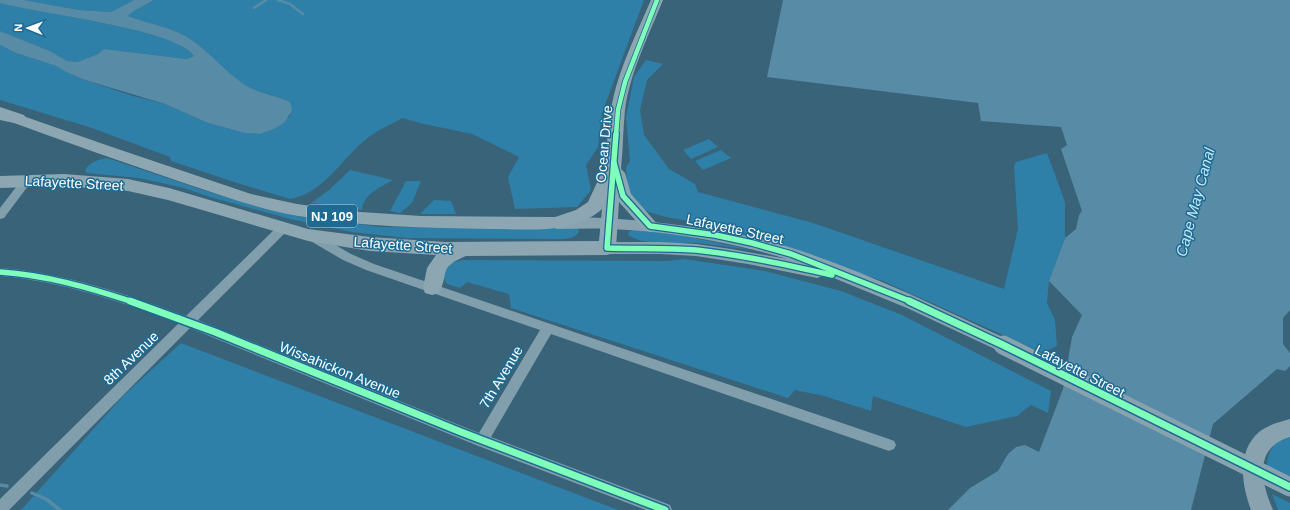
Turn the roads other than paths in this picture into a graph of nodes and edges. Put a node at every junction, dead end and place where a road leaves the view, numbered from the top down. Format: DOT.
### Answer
graph roads {
  1 [pos="657,0"];
  2 [pos="0,114"];
  3 [pos="18,119"];
  4 [pos="614,163"];
  5 [pos="27,180"];
  6 [pos="0,182"];
  7 [pos="0,215"];
  8 [pos="556,223"];
  9 [pos="609,223"];
  10 [pos="650,226"];
  11 [pos="283,228"];
  12 [pos="308,235"];
  13 [pos="607,248"];
  14 [pos="464,249"];
  15 [pos="0,272"];
  16 [pos="858,281"];
  17 [pos="432,288"];
  18 [pos="190,321"];
  19 [pos="548,328"];
  20 [pos="1290,428"];
  21 [pos="481,441"];
  22 [pos="889,445"];
  23 [pos="1290,487"];
  24 [pos="0,509"];
  25 [pos="665,510"];
  26 [pos="1262,510"];
  1 -- 4 [label="main road, Ocean Drive"];
  2 -- 3 [label="highway"];
  3 -- 8 [label="main road, Lafayette Street / NJ 109"];
  4 -- 8 [label="main road"];
  4 -- 9 [label="main road, Ocean Drive"];
  4 -- 10 [label="main road"];
  5 -- 6 [label="main road, Lafayette Street / NJ 109"];
  5 -- 7 [label="street"];
  5 -- 11 [label="main road, Lafayette Street / NJ 109"];
  8 -- 9 [label="main road, Lafayette Street / NJ 109"];
  9 -- 10 [label="main road, Lafayette Street / NJ 109"];
  9 -- 13 [label="main road, Ocean Drive"];
  10 -- 16 [label="main road, Lafayette Street / NJ 109"];
  11 -- 12 [label="main road, Lafayette Street / NJ 109"];
  11 -- 18 [label="street, 8th Avenue"];
  12 -- 14 [label="main road, Lafayette Street / NJ 109"];
  12 -- 17 [label="street"];
  13 -- 14 [label="main road, Lafayette Street / NJ 109"];
  13 -- 16 [label="main road, Lafayette Street / NJ 109"];
  14 -- 17 [label="main road"];
  15 -- 18 [label="street, Wissahickon Avenue"];
  16 -- 23 [label="main road, Lafayette Street / NJ 109, bridge"];
  17 -- 19 [label="street"];
  18 -- 21 [label="street, Wissahickon Avenue"];
  18 -- 24 [label="street, 8th Avenue"];
  19 -- 21 [label="street, 7th Avenue"];
  19 -- 22 [label="street"];
  20 -- 26 [label="main road"];
  21 -- 25 [label="street, Wissahickon Avenue"];
}
